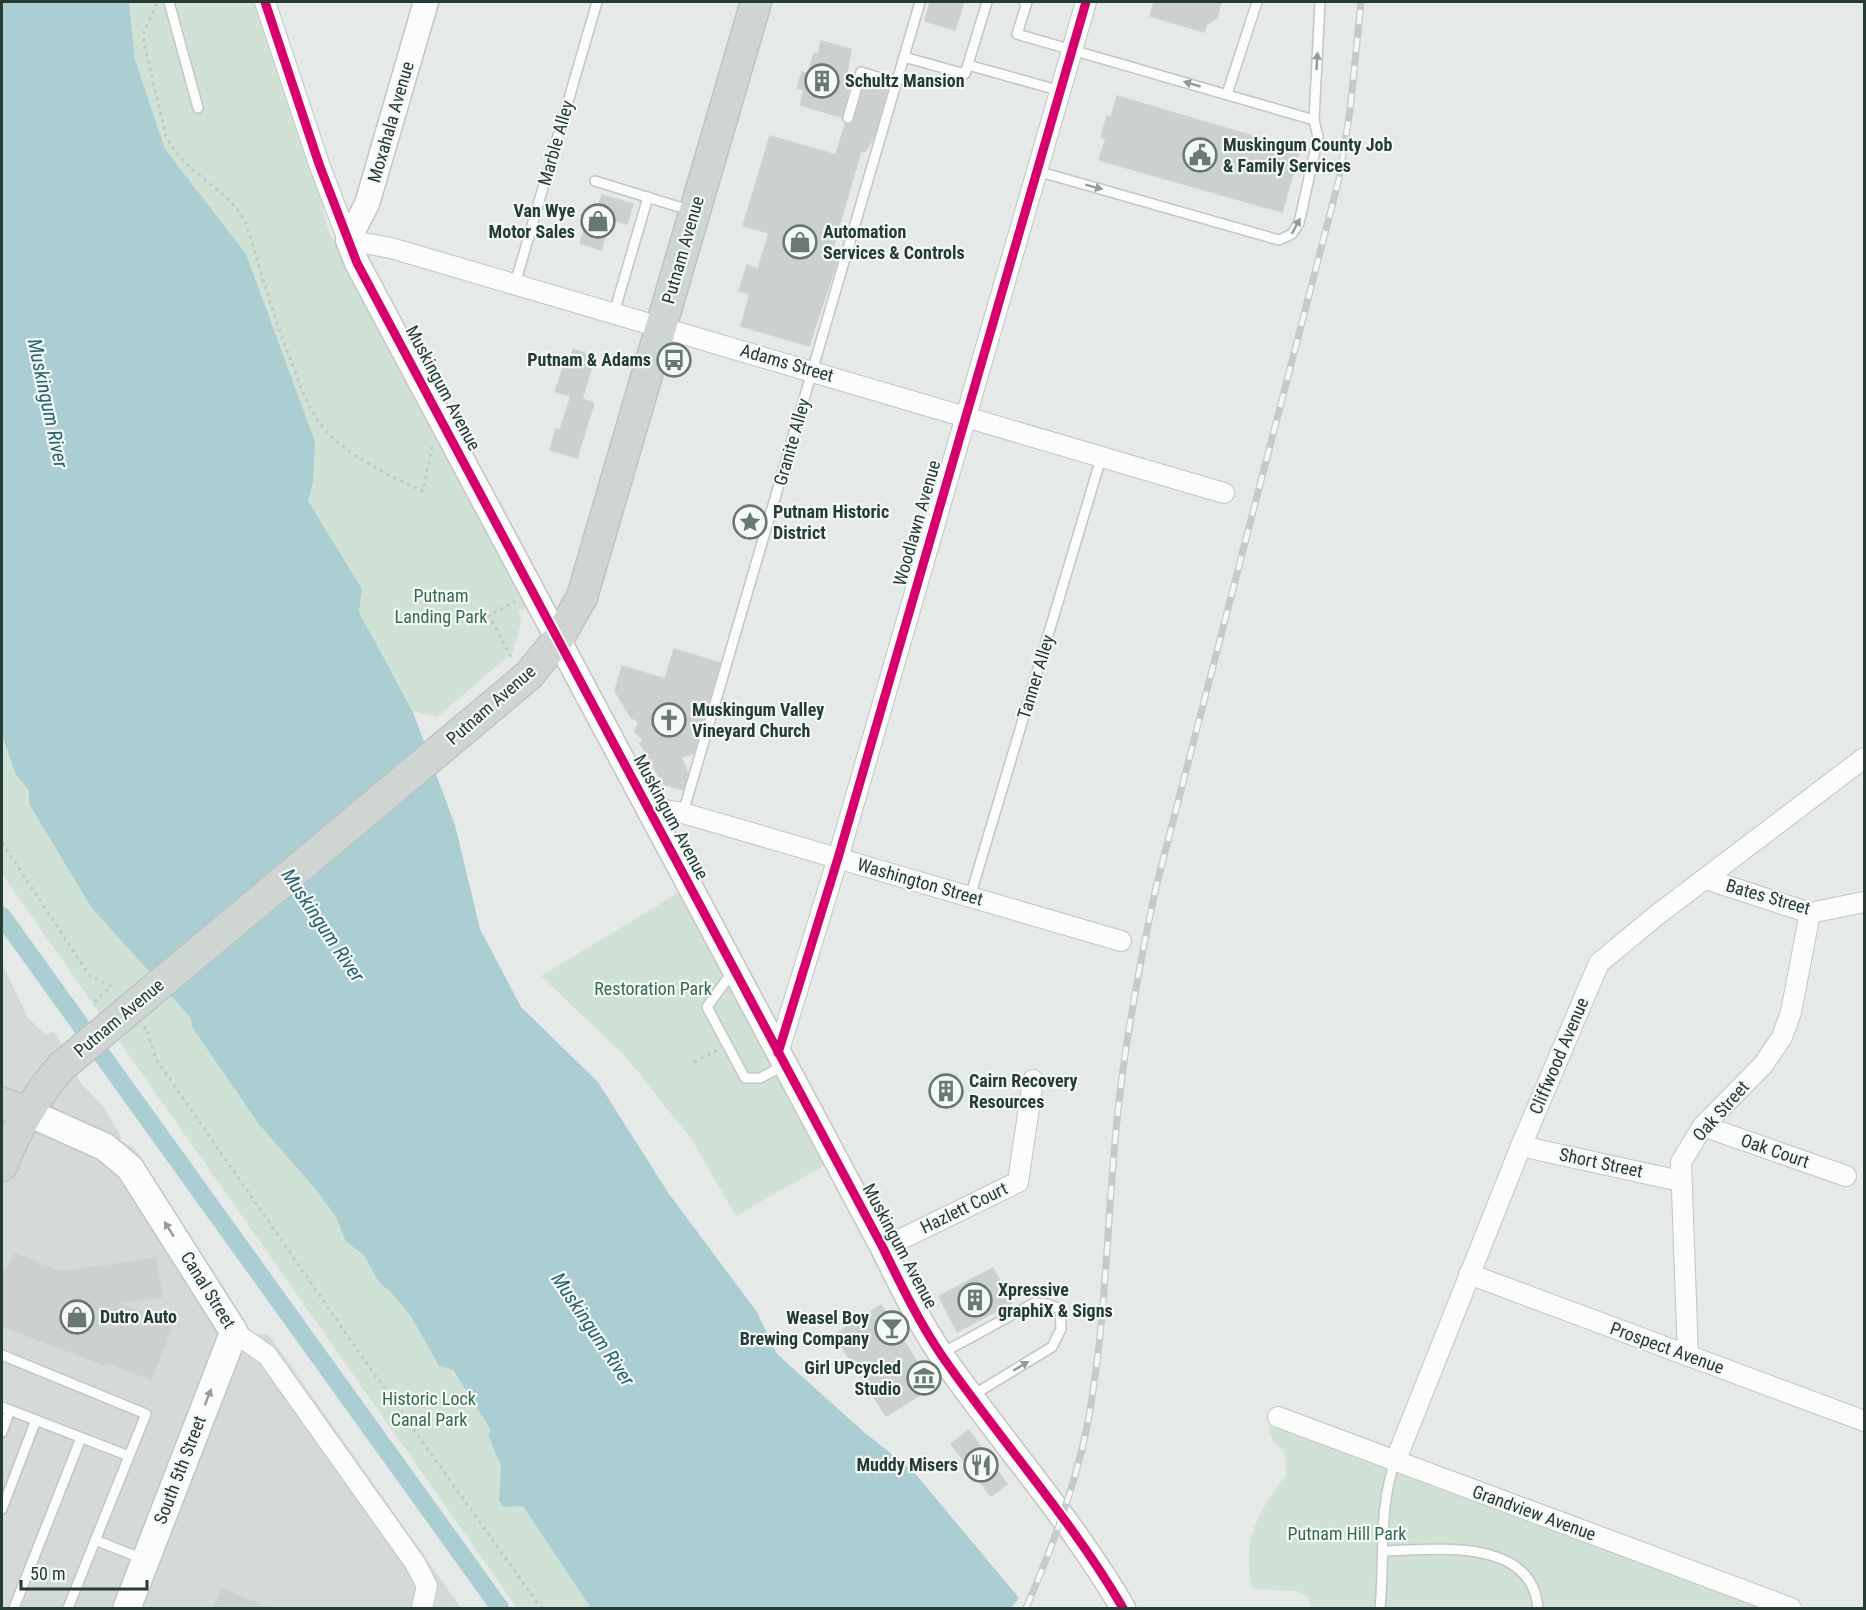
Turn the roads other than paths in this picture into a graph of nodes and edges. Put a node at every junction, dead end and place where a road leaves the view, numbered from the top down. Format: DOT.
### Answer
graph roads {
  1 [pos="169,2"];
  2 [pos="265,2"];
  3 [pos="426,2"];
  4 [pos="597,2"];
  5 [pos="756,2"];
  6 [pos="920,2"];
  7 [pos="987,2"];
  8 [pos="1024,2"];
  9 [pos="1086,2"];
  10 [pos="1257,2"];
  11 [pos="1320,2"];
  12 [pos="1073,51"];
  13 [pos="904,57"];
  14 [pos="968,65"];
  15 [pos="897,83"];
  16 [pos="1061,91"];
  17 [pos="1227,94"];
  18 [pos="198,108"];
  19 [pos="848,118"];
  20 [pos="1314,120"];
  21 [pos="1037,171"];
  22 [pos="595,181"];
  23 [pos="648,198"];
  24 [pos="694,212"];
  25 [pos="348,240"];
  26 [pos="516,284"];
  27 [pos="614,313"];
  28 [pos="661,327"];
  29 [pos="813,371"];
  30 [pos="965,415"];
  31 [pos="1101,458"];
  32 [pos="1224,493"];
  33 [pos="558,639"];
  34 [pos="1864,758"];
  35 [pos="648,808"];
  36 [pos="683,813"];
  37 [pos="838,858"];
  38 [pos="1706,879"];
  39 [pos="970,897"];
  40 [pos="1864,902"];
  41 [pos="1810,913"];
  42 [pos="1121,941"];
  43 [pos="734,969"];
  44 [pos="782,1059"];
  45 [pos="1033,1080"];
  46 [pos="14,1108"];
  47 [pos="1703,1126"];
  48 [pos="1521,1146"];
  49 [pos="2,1166"];
  50 [pos="1846,1176"];
  51 [pos="1680,1181"];
  52 [pos="883,1248"];
  53 [pos="1469,1274"];
  54 [pos="234,1332"];
  55 [pos="941,1354"];
  56 [pos="2,1355"];
  57 [pos="1688,1356"];
  58 [pos="971,1396"];
  59 [pos="6,1408"];
  60 [pos="1278,1417"];
  61 [pos="36,1420"];
  62 [pos="1864,1421"];
  63 [pos="2,1432"];
  64 [pos="81,1438"];
  65 [pos="129,1456"];
  66 [pos="1395,1462"];
  67 [pos="2,1509"];
  68 [pos="95,1540"];
  69 [pos="1384,1551"];
  70 [pos="146,1559"];
  71 [pos="14,1608"];
  72 [pos="68,1608"];
  73 [pos="127,1608"];
  74 [pos="422,1608"];
  75 [pos="1123,1608"];
  76 [pos="1380,1608"];
  77 [pos="1538,1608"];
  78 [pos="1791,1608"];
  1 -- 18 [label="lane"];
  2 -- 25 [label="street, Muskingum Avenue"];
  3 -- 25 [label="street, Moxahala Avenue"];
  4 -- 26 [label="lane, Marble Alley"];
  5 -- 24 [label="main road, Putnam Avenue"];
  6 -- 13 [label="lane, Granite Alley"];
  7 -- 14 [label="lane"];
  8 -- 12 [label="lane"];
  9 -- 12 [label="street, Woodlawn Avenue"];
  10 -- 17 [label="lane"];
  20 -- 11 [label="lane, one-way"];
  12 -- 16 [label="street, Woodlawn Avenue"];
  17 -- 12 [label="lane, one-way"];
  13 -- 14 [label="lane"];
  13 -- 15 [label="lane, Granite Alley"];
  14 -- 16 [label="lane"];
  15 -- 19 [label="lane"];
  15 -- 29 [label="lane, Granite Alley"];
  16 -- 21 [label="street, Woodlawn Avenue"];
  17 -- 20 [label="lane"];
  21 -- 20 [label="lane, one-way"];
  21 -- 30 [label="street, Woodlawn Avenue"];
  22 -- 23 [label="lane"];
  23 -- 24 [label="lane"];
  23 -- 27 [label="lane"];
  24 -- 28 [label="main road, Putnam Avenue"];
  25 -- 26 [label="street, Adams Street"];
  25 -- 33 [label="street, Muskingum Avenue"];
  26 -- 27 [label="street, Adams Street"];
  27 -- 28 [label="street, Adams Street"];
  28 -- 29 [label="street, Adams Street"];
  28 -- 33 [label="main road, Putnam Avenue"];
  29 -- 30 [label="street, Adams Street"];
  29 -- 36 [label="lane, Granite Alley"];
  30 -- 31 [label="street, Adams Street"];
  30 -- 37 [label="street, Woodlawn Avenue"];
  31 -- 32 [label="street, Adams Street"];
  31 -- 39 [label="lane, Tanner Alley"];
  33 -- 35 [label="street, Muskingum Avenue"];
  33 -- 46 [label="main road, Putnam Avenue"];
  34 -- 38 [label="street, Cliffwood Avenue"];
  35 -- 36 [label="street, Washington Street"];
  35 -- 43 [label="street, Muskingum Avenue"];
  36 -- 37 [label="street, Washington Street"];
  37 -- 39 [label="street, Washington Street"];
  37 -- 44 [label="street, Woodlawn Avenue"];
  38 -- 41 [label="street, Bates Street"];
  38 -- 48 [label="street, Cliffwood Avenue"];
  39 -- 42 [label="street, Washington Street"];
  40 -- 41 [label="street, Bates Street"];
  41 -- 47 [label="street, Oak Street"];
  43 -- 44 [label="street, Muskingum Avenue"];
  43 -- 44 [label="lane"];
  44 -- 52 [label="street, Muskingum Avenue"];
  45 -- 52 [label="street, Hazlett Court"];
  46 -- 49 [label="main road, Putnam Avenue"];
  54 -- 46 [label="main road, Canal Street, one-way"];
  47 -- 50 [label="street, Oak Court"];
  47 -- 51 [label="street, Oak Street"];
  48 -- 51 [label="street, Short Street"];
  48 -- 53 [label="street, Cliffwood Avenue"];
  51 -- 57 [label="street, Oak Street"];
  52 -- 55 [label="street, Muskingum Avenue"];
  53 -- 57 [label="street, Prospect Avenue"];
  53 -- 66 [label="street, Cliffwood Avenue"];
  70 -- 54 [label="main road, South 5th Street, one-way"];
  54 -- 74 [label="street, Canal Street"];
  55 -- 58 [label="street, Muskingum Avenue"];
  58 -- 55 [label="lane, one-way"];
  56 -- 65 [label="lane"];
  57 -- 62 [label="street, Prospect Avenue"];
  58 -- 75 [label="street, Muskingum Avenue"];
  59 -- 61 [label="lane"];
  59 -- 63 [label="lane"];
  60 -- 66 [label="street, Grandview Avenue"];
  61 -- 64 [label="lane"];
  61 -- 67 [label="lane"];
  64 -- 65 [label="lane"];
  64 -- 71 [label="lane"];
  65 -- 68 [label="lane"];
  66 -- 69 [label="lane"];
  66 -- 78 [label="street, Grandview Avenue"];
  68 -- 70 [label="lane"];
  68 -- 72 [label="lane"];
  69 -- 76 [label="lane"];
  69 -- 77 [label="lane"];
  70 -- 73 [label="main road, South 5th Street"];
}
